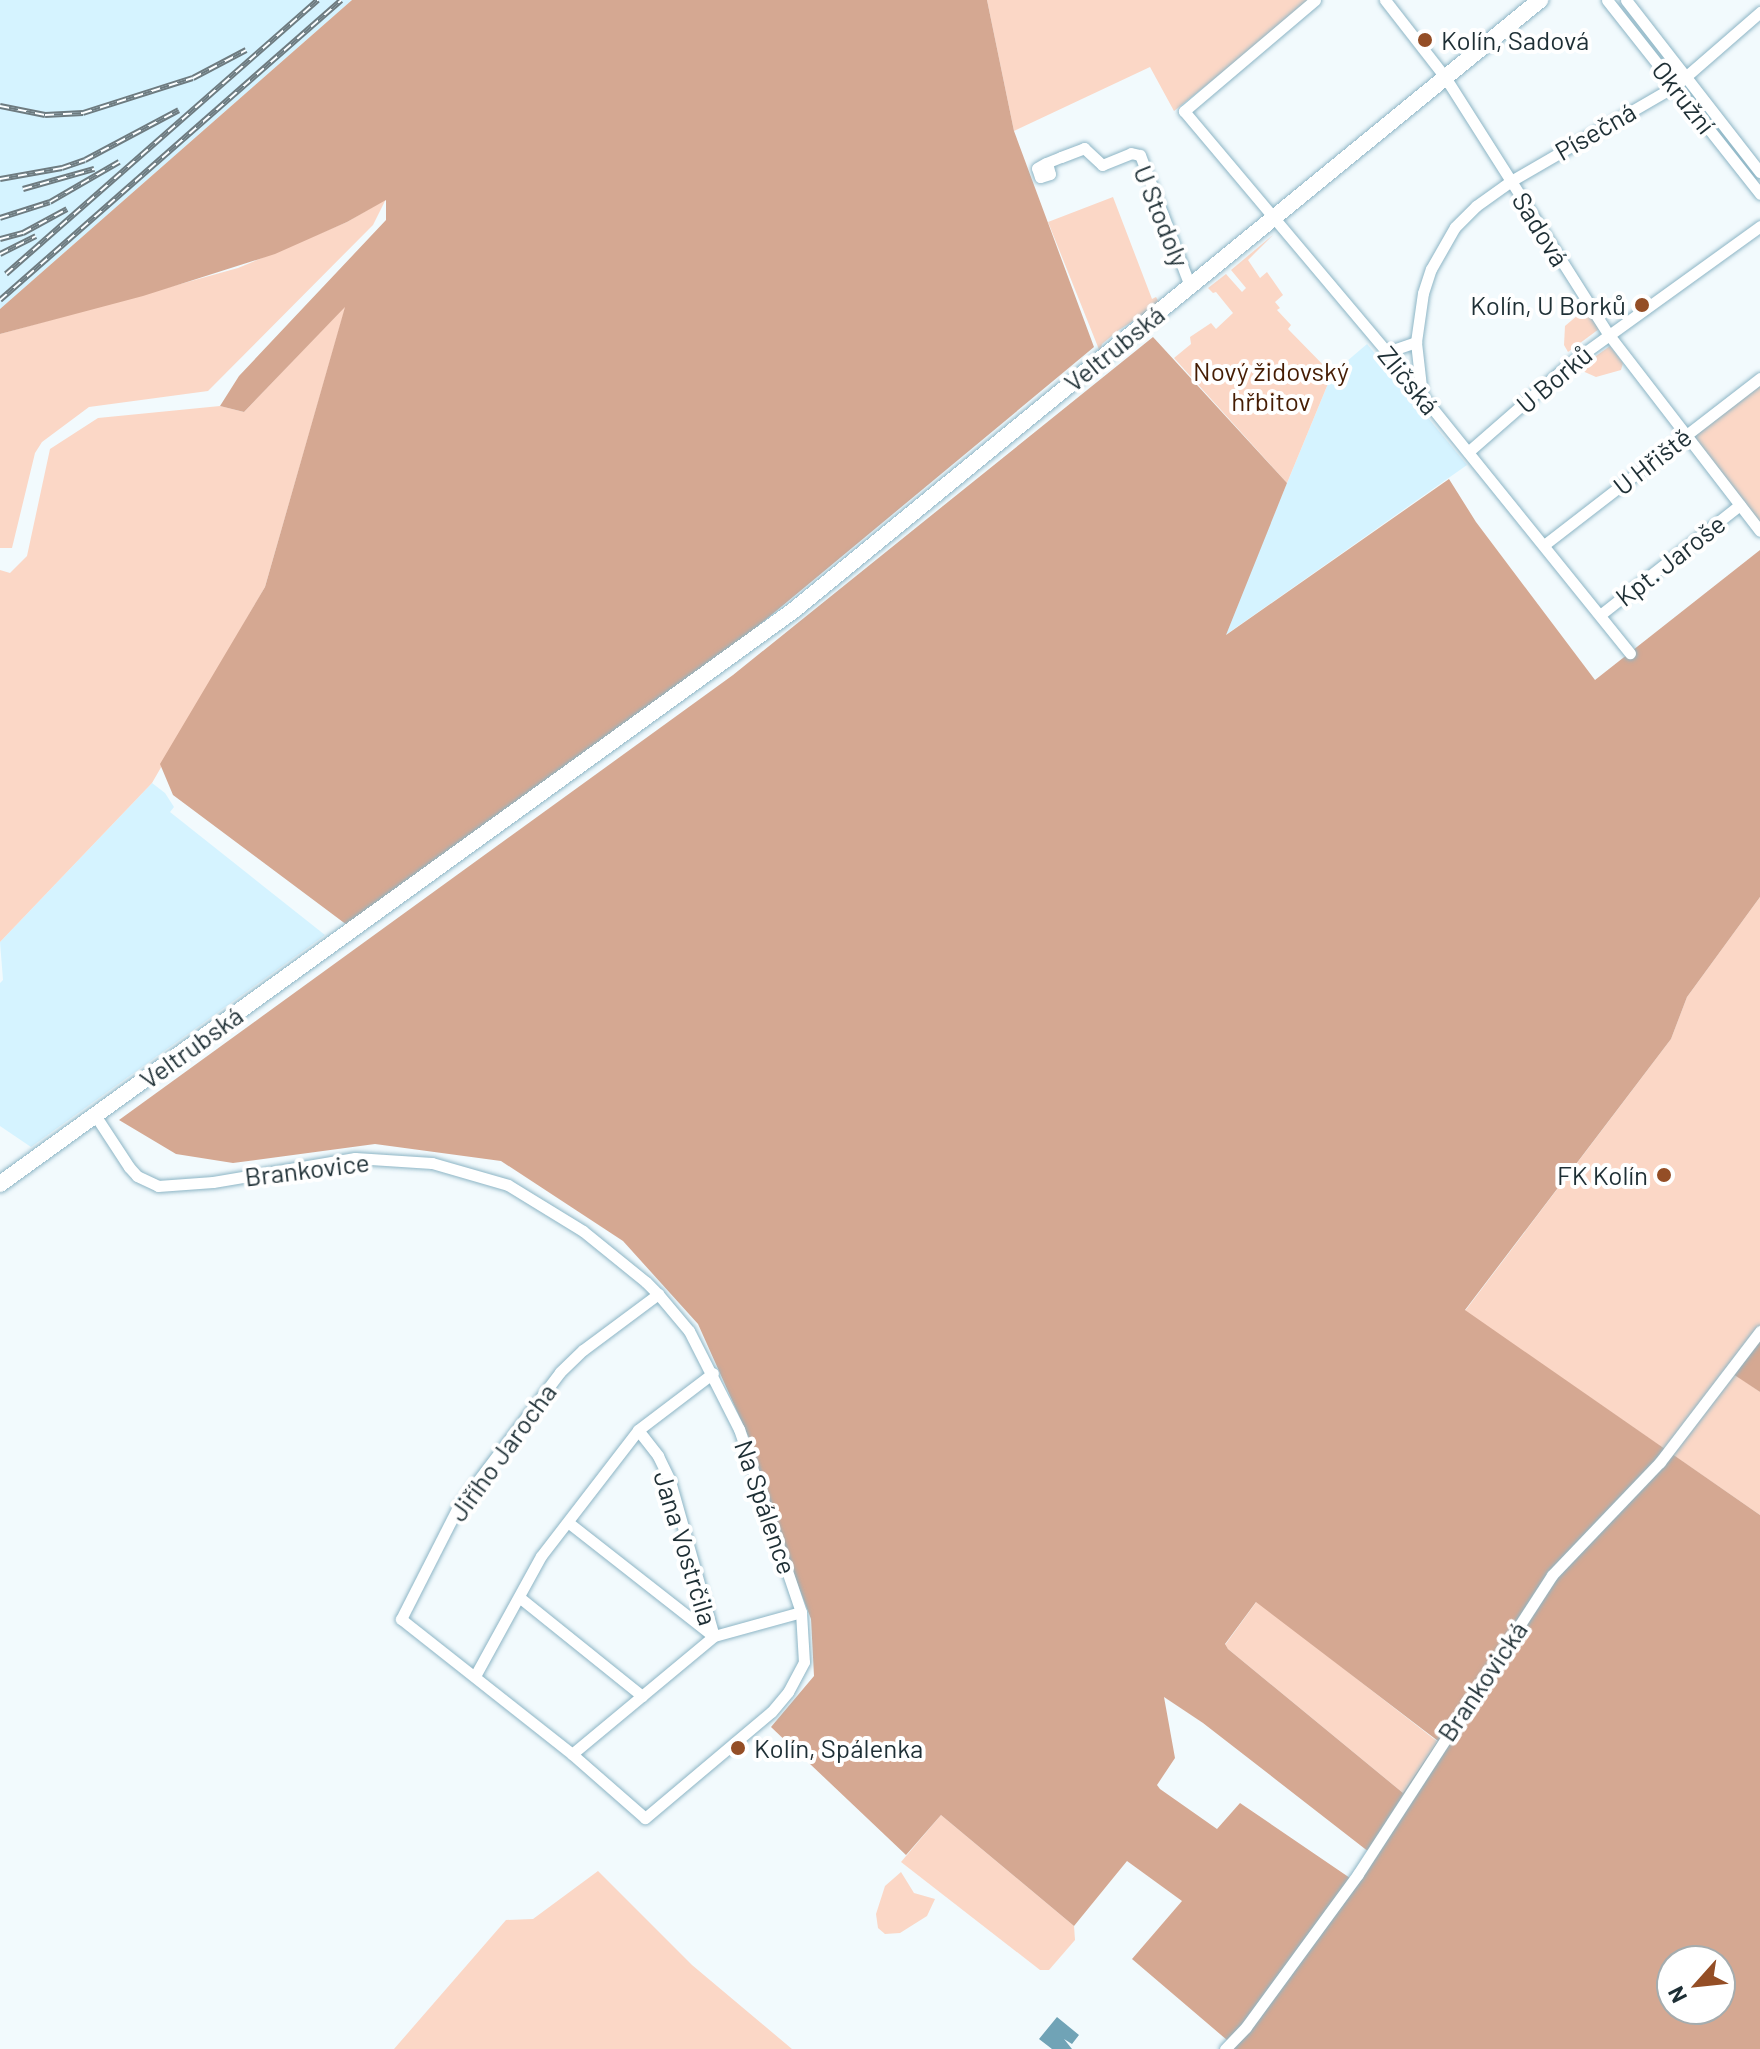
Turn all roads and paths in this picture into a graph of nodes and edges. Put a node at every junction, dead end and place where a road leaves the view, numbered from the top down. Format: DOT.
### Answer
graph roads {
  1 [pos="1315,0"];
  2 [pos="1385,0"];
  3 [pos="1540,0"];
  4 [pos="1607,0"];
  5 [pos="1626,0"];
  6 [pos="1760,12"];
  7 [pos="1445,77"];
  8 [pos="1686,77"];
  9 [pos="1675,86"];
  10 [pos="1047,163"];
  11 [pos="1760,172"];
  12 [pos="1511,181"];
  13 [pos="1760,194"];
  14 [pos="1272,219"];
  15 [pos="1760,226"];
  16 [pos="1190,286"];
  17 [pos="1609,335"];
  18 [pos="1416,342"];
  19 [pos="1387,352"];
  20 [pos="1760,378"];
  21 [pos="1423,396"];
  22 [pos="1686,435"];
  23 [pos="1468,452"];
  24 [pos="1740,505"];
  25 [pos="1760,531"];
  26 [pos="1544,545"];
  27 [pos="1600,615"];
  28 [pos="1630,653"];
  29 [pos="95,1115"];
  30 [pos="0,1184"];
  31 [pos="658,1294"];
  32 [pos="1760,1331"];
  33 [pos="713,1373"];
  34 [pos="638,1430"];
  35 [pos="569,1523"];
  36 [pos="519,1597"];
  37 [pos="801,1612"];
  38 [pos="714,1636"];
  39 [pos="475,1676"];
  40 [pos="642,1696"];
  41 [pos="572,1754"];
  42 [pos="645,1818"];
  43 [pos="1225,2049"];
  1 -- 14 [label="street, Zličská"];
  2 -- 7 [label="street, Sadová"];
  3 -- 7 [label="street, Veltrubská"];
  4 -- 9 [label="street, Okružní"];
  5 -- 8 [label="street, Okružní"];
  6 -- 8 [label="street, Písečná"];
  7 -- 12 [label="street, Sadová"];
  7 -- 14 [label="street, Veltrubská"];
  8 -- 9 [label="street, Písečná"];
  8 -- 11 [label="street, Okružní"];
  9 -- 12 [label="street, Písečná"];
  9 -- 13 [label="street, Okružní"];
  10 -- 16 [label="street, U Stodoly"];
  12 -- 17 [label="street, Sadová"];
  12 -- 18 [label="street, Písečná"];
  14 -- 16 [label="street, Veltrubská"];
  14 -- 19 [label="street, Zličská"];
  15 -- 17 [label="street, U Borků"];
  16 -- 29 [label="street, Veltrubská"];
  17 -- 22 [label="street, Sadová"];
  17 -- 23 [label="street, U Borků"];
  18 -- 19 [label="street"];
  18 -- 21 [label="street, Písečná"];
  19 -- 21 [label="street, Zličská"];
  20 -- 22 [label="street, U Hřiště"];
  21 -- 23 [label="street, Zličská"];
  22 -- 24 [label="street, Sadová"];
  22 -- 26 [label="street, U Hřiště"];
  23 -- 26 [label="street, Zličská"];
  24 -- 25 [label="street, Sadová"];
  24 -- 27 [label="street, Kpt. Jaroše"];
  26 -- 27 [label="street, Zličská"];
  27 -- 28 [label="street, Zličská"];
  29 -- 30 [label="street, Veltrubská"];
  29 -- 31 [label="street, Brankovice"];
  31 -- 33 [label="street, Na Spálence"];
  31 -- 39 [label="street, Jiřího Jarocha"];
  32 -- 43 [label="street, Brankovická"];
  33 -- 34 [label="street, Jana Vostrčila"];
  33 -- 37 [label="street, Na Spálence"];
  34 -- 35 [label="street, Jana Vostrčila"];
  34 -- 38 [label="street, Jana Vostrčila"];
  35 -- 36 [label="street, Jana Vostrčila"];
  35 -- 38 [label="street, Jana Vostrčila"];
  36 -- 39 [label="street, Jana Vostrčila"];
  36 -- 40 [label="street"];
  37 -- 38 [label="street"];
  37 -- 42 [label="street, Na Spálence"];
  38 -- 40 [label="street"];
  39 -- 41 [label="street, Jiřího Jarocha"];
  40 -- 41 [label="street"];
  41 -- 42 [label="street, Jiřího Jarocha"];
}
